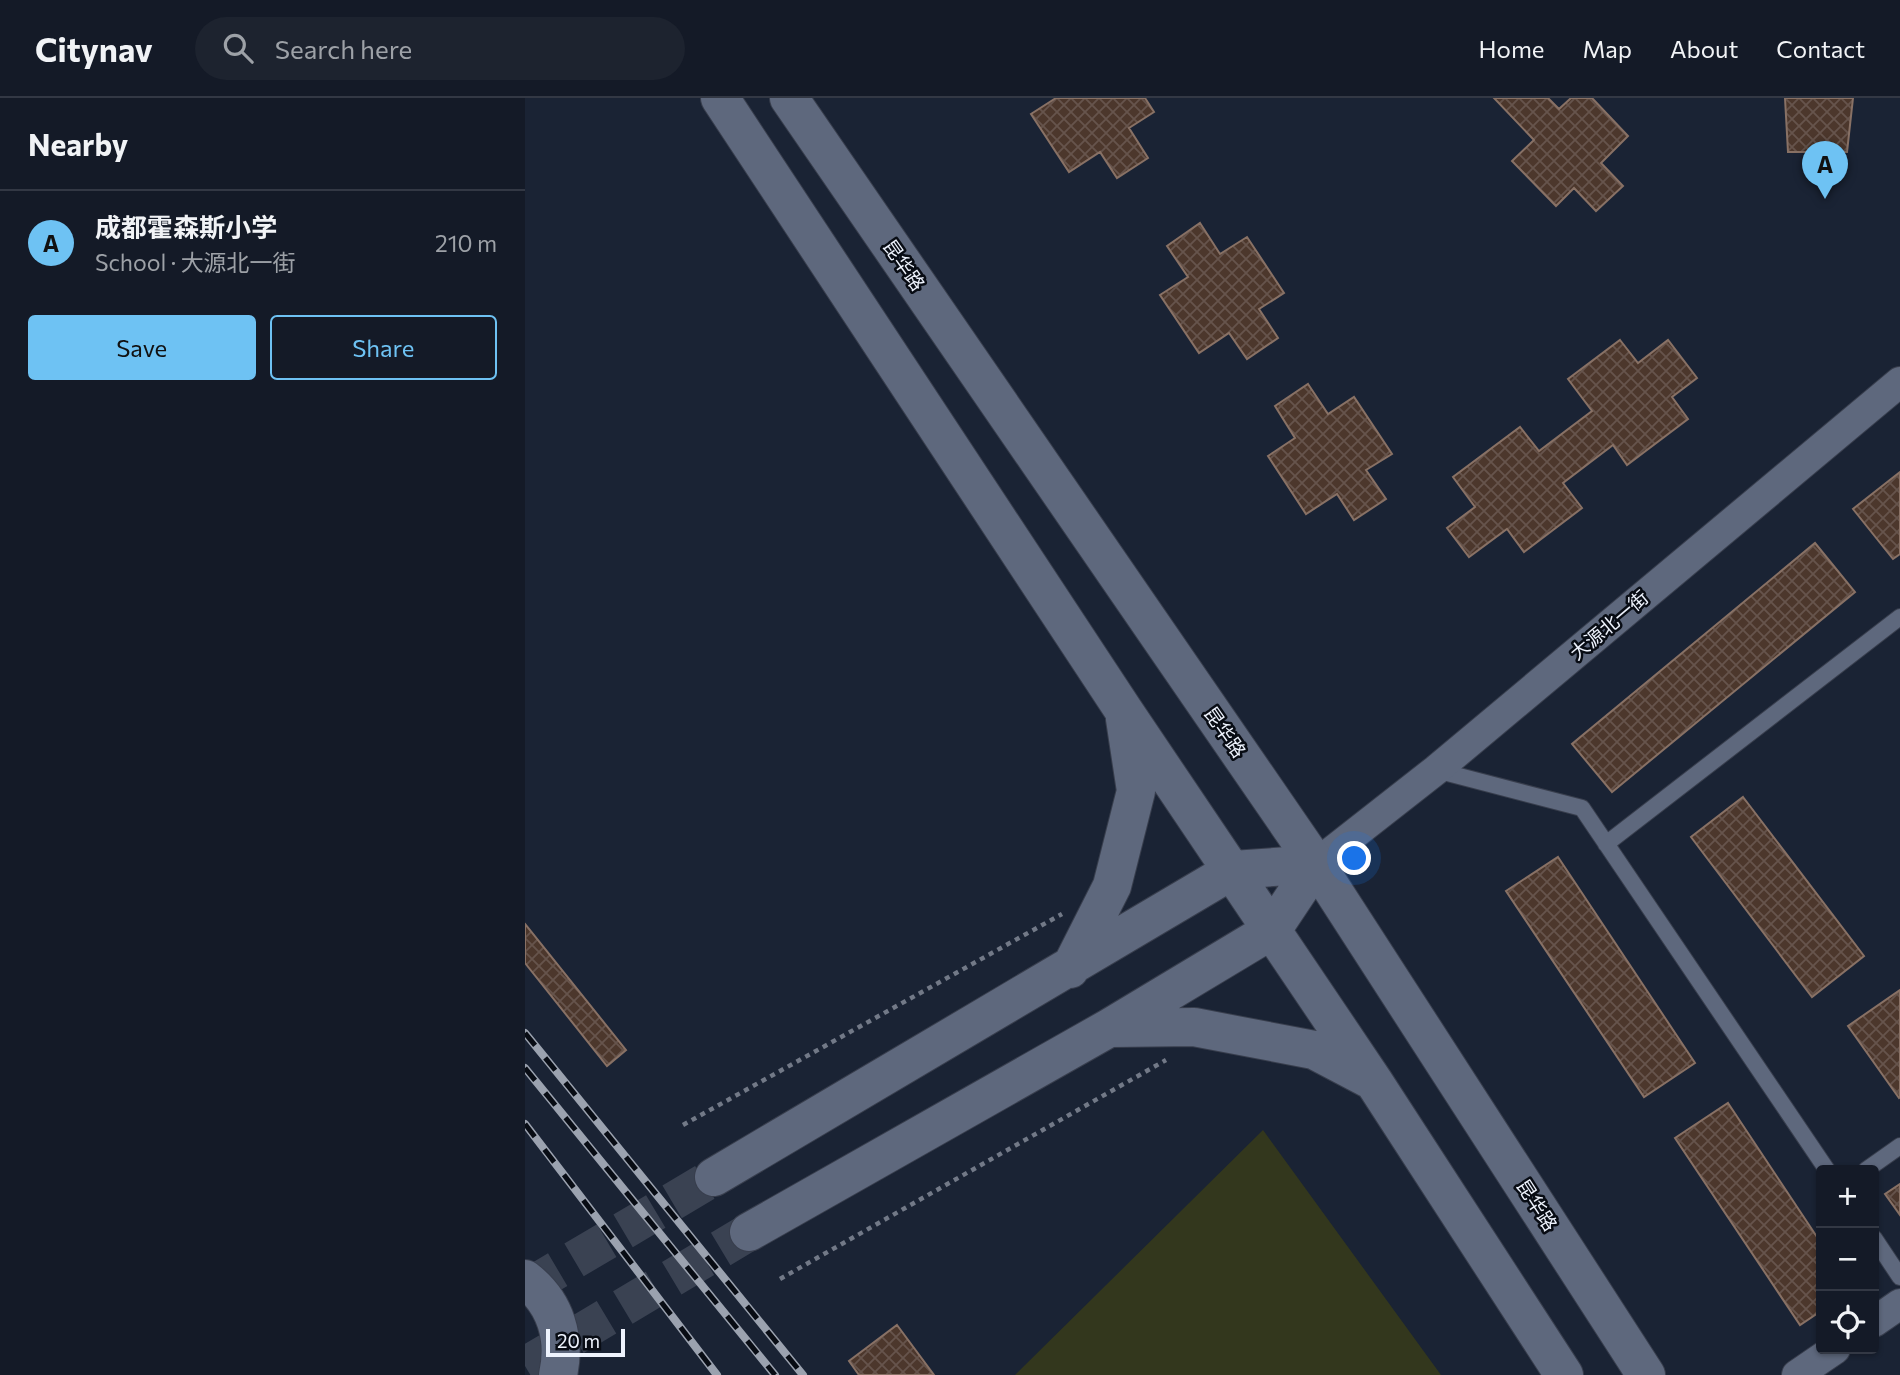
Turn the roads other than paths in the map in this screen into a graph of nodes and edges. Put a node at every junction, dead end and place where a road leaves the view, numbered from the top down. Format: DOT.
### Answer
graph roads {
  1 [pos="720,98"];
  2 [pos="789,98"];
  3 [pos="1900,382"];
  4 [pos="1900,617"];
  5 [pos="1124,711"];
  6 [pos="1436,770"];
  7 [pos="1606,844"];
  8 [pos="1316,864"];
  9 [pos="1233,870"];
  10 [pos="1272,930"];
  11 [pos="1070,969"];
  12 [pos="1109,1028"];
  13 [pos="1374,1082"];
  14 [pos="1900,1146"];
  15 [pos="1824,1165"];
  16 [pos="1872,1165"];
  17 [pos="714,1177"];
  18 [pos="748,1233"];
  19 [pos="1879,1246"];
  20 [pos="1900,1277"];
  21 [pos="525,1279"];
  22 [pos="1900,1304"];
  23 [pos="1879,1319"];
  24 [pos="1828,1354"];
  25 [pos="558,1375"];
  26 [pos="1564,1375"];
  27 [pos="1646,1375"];
  28 [pos="1797,1375"];
  1 -- 5 [label="main road"];
  2 -- 8 [label="main road, 昆华路"];
  3 -- 6 [label="street, 大源北一街"];
  4 -- 7 [label="lane"];
  5 -- 9 [label="main road"];
  5 -- 11 [label="main road"];
  6 -- 7 [label="lane"];
  6 -- 8 [label="street, 大源北一街"];
  7 -- 15 [label="lane"];
  8 -- 9 [label="main road"];
  8 -- 10 [label="main road"];
  8 -- 27 [label="main road, 昆华路"];
  9 -- 10 [label="main road"];
  9 -- 11 [label="main road"];
  10 -- 12 [label="main road"];
  10 -- 13 [label="main road"];
  11 -- 17 [label="main road"];
  12 -- 13 [label="main road"];
  12 -- 18 [label="main road"];
  13 -- 26 [label="main road"];
  14 -- 16 [label="lane"];
  19 -- 20 [label="lane"];
  21 -- 25 [label="main road"];
  22 -- 23 [label="street"];
  24 -- 28 [label="street"];
}
